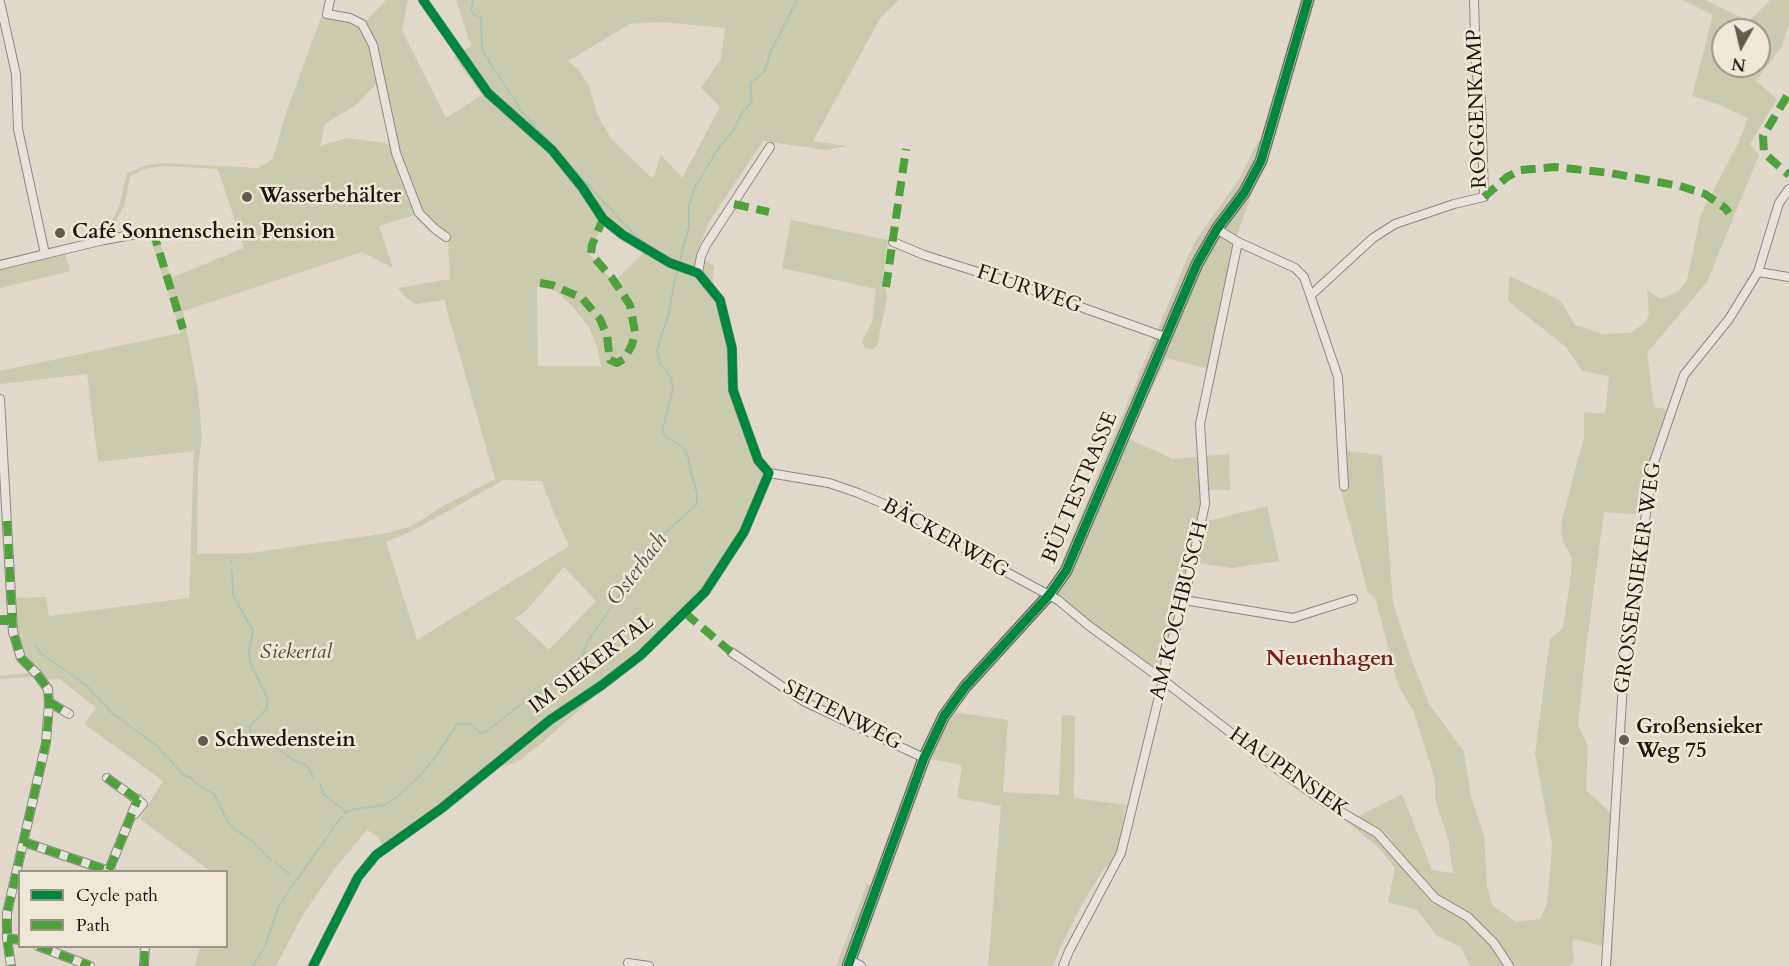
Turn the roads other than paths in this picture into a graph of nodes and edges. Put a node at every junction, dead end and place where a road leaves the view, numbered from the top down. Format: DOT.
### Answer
graph roads {
  1 [pos="330,0"];
  2 [pos="423,0"];
  3 [pos="1308,0"];
  4 [pos="1474,0"];
  5 [pos="0,2"];
  6 [pos="770,147"];
  7 [pos="1789,189"];
  8 [pos="1217,229"];
  9 [pos="153,231"];
  10 [pos="446,237"];
  11 [pos="893,242"];
  12 [pos="1238,242"];
  13 [pos="45,254"];
  14 [pos="0,265"];
  15 [pos="1758,272"];
  16 [pos="698,273"];
  17 [pos="1789,277"];
  18 [pos="1311,295"];
  19 [pos="1165,337"];
  20 [pos="0,399"];
  21 [pos="769,473"];
  22 [pos="1344,486"];
  23 [pos="1049,595"];
  24 [pos="1353,599"];
  25 [pos="1184,600"];
  26 [pos="12,620"];
  27 [pos="0,621"];
  28 [pos="731,652"];
  29 [pos="1163,680"];
  30 [pos="49,702"];
  31 [pos="69,714"];
  32 [pos="924,758"];
  33 [pos="107,778"];
  34 [pos="24,842"];
  35 [pos="107,870"];
  36 [pos="110,870"];
  37 [pos="7,938"];
  38 [pos="18,940"];
  39 [pos="43,948"];
  40 [pos="145,948"];
  41 [pos="628,963"];
  42 [pos="849,963"];
  43 [pos="11,966"];
  44 [pos="90,966"];
  45 [pos="144,966"];
  46 [pos="314,966"];
  47 [pos="649,966"];
  48 [pos="861,966"];
  49 [pos="1063,966"];
  50 [pos="1509,966"];
  51 [pos="1606,966"];
  1 -- 10 [label="street"];
  2 -- 16 [label="street"];
  3 -- 8 [label="street, BÜLTESTRASSE"];
  4 -- 18 [label="street, ROGGENKAMP"];
  5 -- 13 [label="street"];
  6 -- 16 [label="street"];
  7 -- 15 [label="street, GROSSENSIEKER WEG"];
  8 -- 12 [label="street"];
  8 -- 19 [label="street, BÜLTESTRASSE"];
  9 -- 13 [label="street"];
  11 -- 19 [label="street, FLURWEG"];
  12 -- 18 [label="street"];
  12 -- 25 [label="street, AM KOCHBUSCH"];
  13 -- 14 [label="street"];
  15 -- 17 [label="street"];
  15 -- 51 [label="street, GROSSENSIEKER WEG"];
  16 -- 21 [label="street"];
  18 -- 22 [label="street"];
  19 -- 23 [label="street, BÜLTESTRASSE"];
  20 -- 26 [label="street"];
  21 -- 23 [label="street, BÄCKERWEG"];
  21 -- 46 [label="street, IM SIEKERTAL"];
  23 -- 29 [label="street, HAUPENSIEK"];
  23 -- 32 [label="street, BÜLTESTRASSE"];
  24 -- 25 [label="street"];
  25 -- 29 [label="street, AM KOCHBUSCH"];
  26 -- 27 [label="street"];
  26 -- 30 [label="street"];
  28 -- 32 [label="street, SEITENWEG"];
  29 -- 49 [label="street, AM KOCHBUSCH"];
  29 -- 50 [label="street, HAUPENSIEK"];
  30 -- 31 [label="street"];
  30 -- 34 [label="street"];
  32 -- 42 [label="street, BÜLTESTRASSE"];
  33 -- 36 [label="street"];
  34 -- 35 [label="street"];
  34 -- 37 [label="street"];
  37 -- 38 [label="street"];
  37 -- 43 [label="street"];
  39 -- 44 [label="street"];
  40 -- 45 [label="street"];
  41 -- 47 [label="street"];
  42 -- 48 [label="street"];
}
